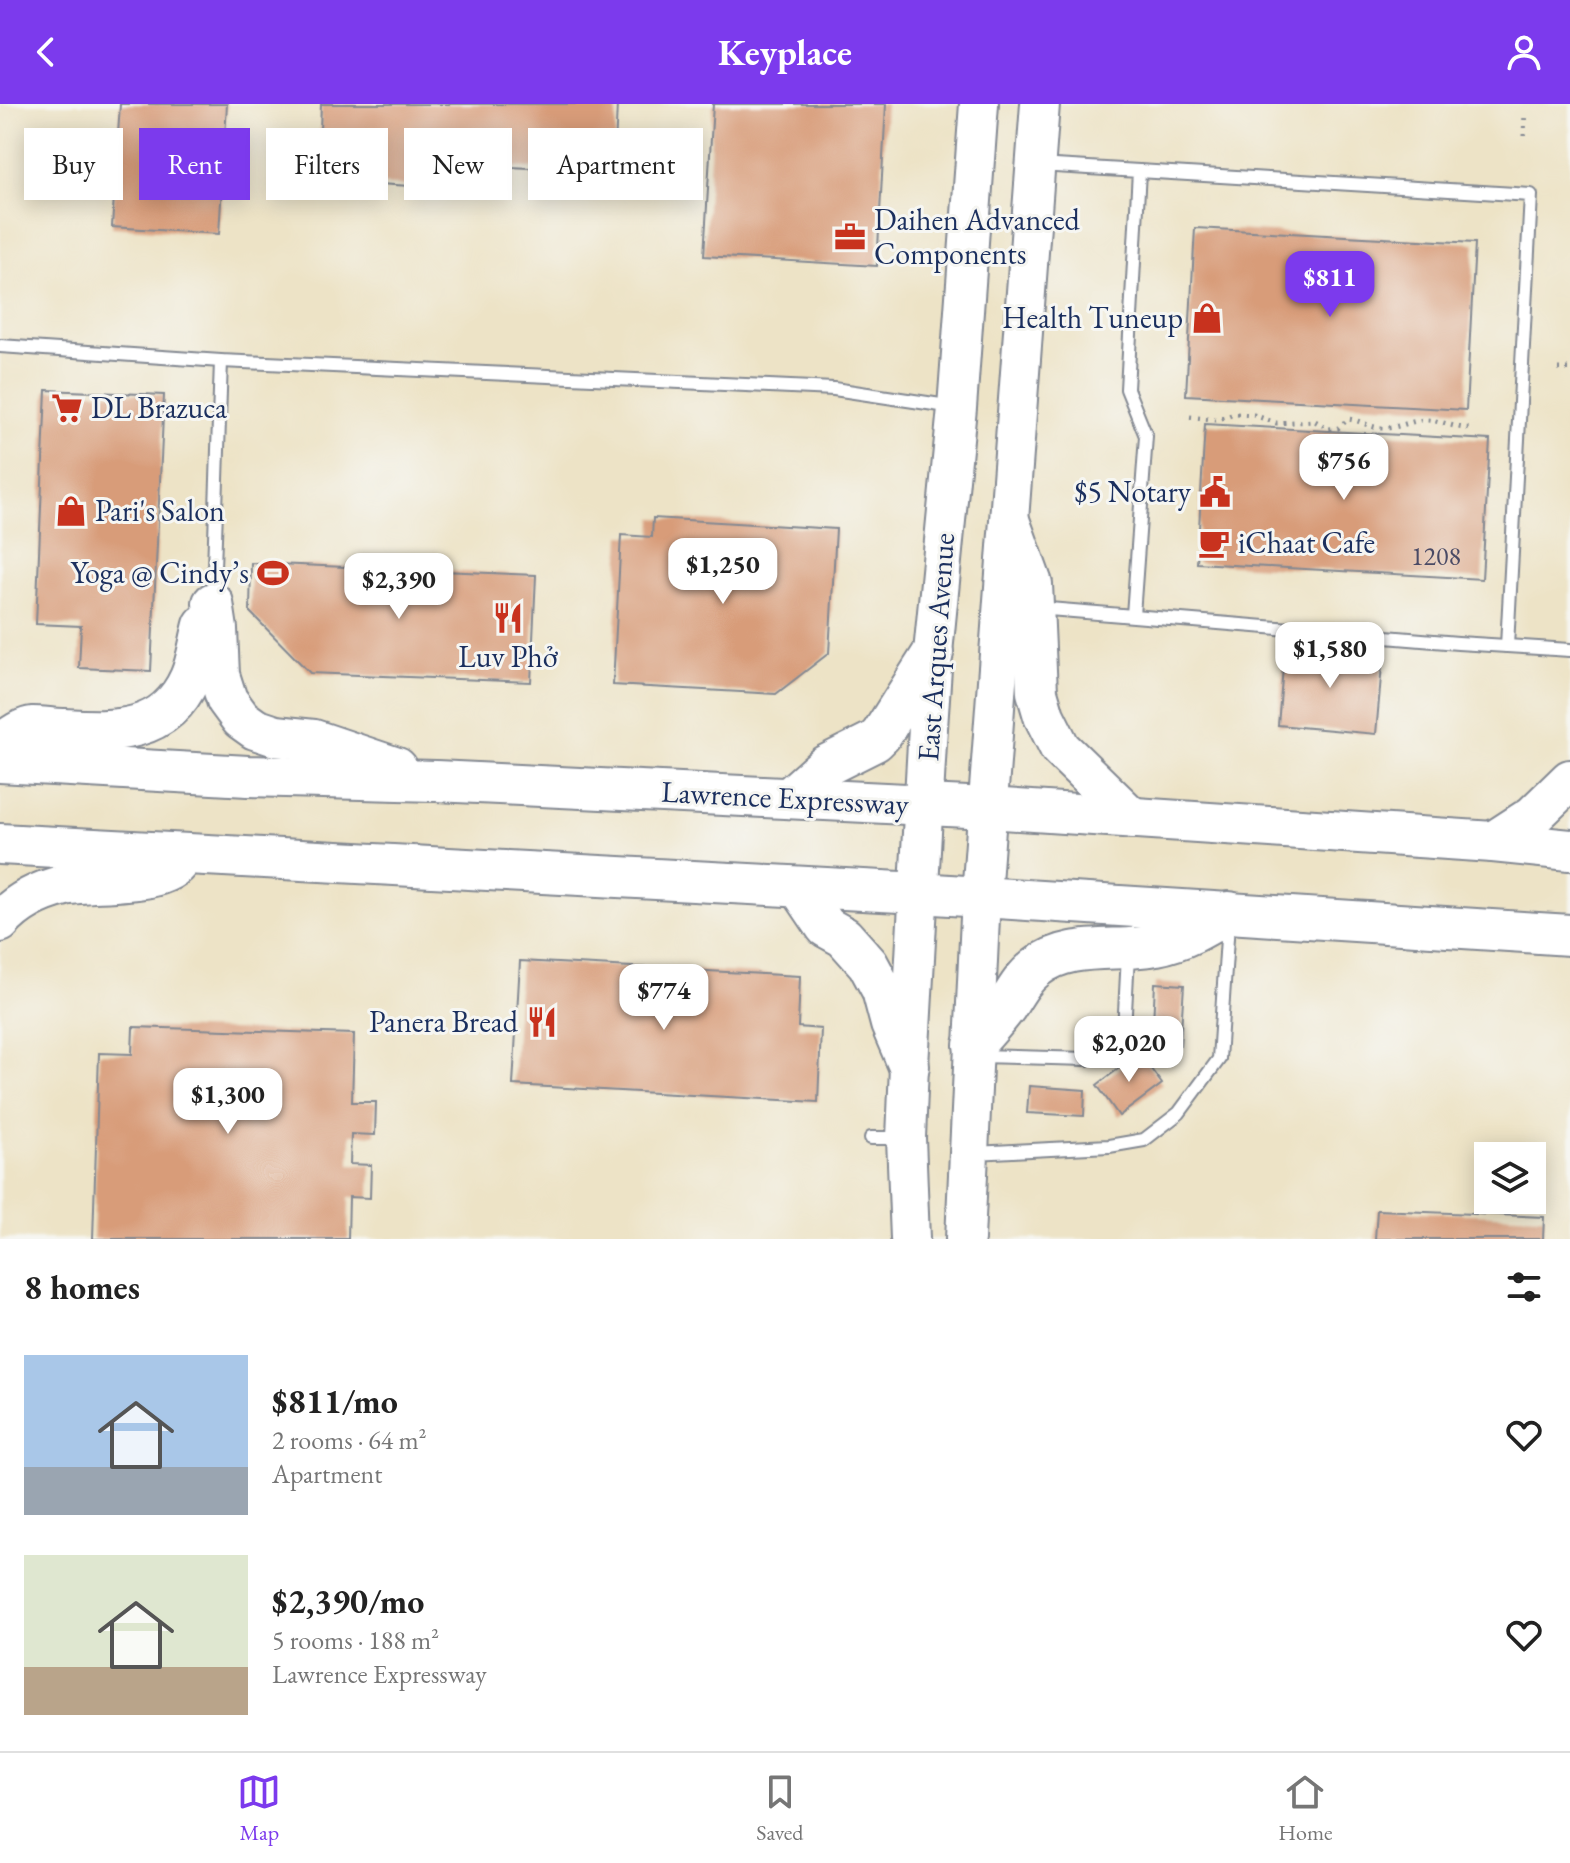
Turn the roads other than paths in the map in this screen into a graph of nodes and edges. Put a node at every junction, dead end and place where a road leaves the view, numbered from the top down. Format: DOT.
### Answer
graph roads {
  1 [pos="979,104"];
  2 [pos="1040,104"];
  3 [pos="1035,165"];
  4 [pos="1139,171"];
  5 [pos="0,346"];
  6 [pos="221,361"];
  7 [pos="957,408"];
  8 [pos="1010,523"];
  9 [pos="213,603"];
  10 [pos="1034,607"];
  11 [pos="1133,615"];
  12 [pos="1507,646"];
  13 [pos="1570,650"];
  14 [pos="933,653"];
  15 [pos="0,744"];
  16 [pos="0,762"];
  17 [pos="1570,780"];
  18 [pos="436,781"];
  19 [pos="789,798"];
  20 [pos="925,805"];
  21 [pos="988,808"];
  22 [pos="1132,818"];
  23 [pos="1493,842"];
  24 [pos="0,844"];
  25 [pos="1570,850"];
  26 [pos="183,854"];
  27 [pos="799,887"];
  28 [pos="919,893"];
  29 [pos="981,896"];
  30 [pos="1229,912"];
  31 [pos="0,922"];
  32 [pos="1570,935"];
  33 [pos="1128,948"];
  34 [pos="974,1050"];
  35 [pos="909,1066"];
  36 [pos="969,1153"];
  37 [pos="910,1239"];
  38 [pos="965,1239"];
  1 -- 7 [label="main road, East Arques Avenue"];
  2 -- 3 [label="main road"];
  3 -- 4 [label="lane"];
  3 -- 8 [label="main road"];
  4 -- 11 [label="lane"];
  4 -- 12 [label="lane"];
  5 -- 6 [label="lane"];
  6 -- 7 [label="lane"];
  6 -- 9 [label="lane"];
  7 -- 14 [label="main road, East Arques Avenue"];
  8 -- 10 [label="highway"];
  8 -- 21 [label="main road"];
  9 -- 15 [label="highway"];
  9 -- 18 [label="highway"];
  10 -- 11 [label="lane"];
  10 -- 22 [label="highway"];
  11 -- 12 [label="lane"];
  12 -- 13 [label="lane"];
  14 -- 19 [label="highway"];
  14 -- 20 [label="main road, East Arques Avenue"];
  16 -- 18 [label="highway, Lawrence Expressway"];
  17 -- 23 [label="highway"];
  18 -- 19 [label="highway, Lawrence Expressway"];
  19 -- 20 [label="highway, Lawrence Expressway"];
  20 -- 21 [label="highway, Lawrence Expressway"];
  20 -- 28 [label="main road, East Arques Avenue"];
  21 -- 22 [label="highway, Lawrence Expressway"];
  21 -- 29 [label="main road"];
  22 -- 23 [label="highway, Lawrence Expressway"];
  23 -- 25 [label="highway, Lawrence Expressway"];
  24 -- 26 [label="highway"];
  26 -- 27 [label="highway"];
  26 -- 31 [label="highway"];
  27 -- 28 [label="highway"];
  27 -- 35 [label="highway"];
  28 -- 29 [label="highway"];
  28 -- 35 [label="main road, East Arques Avenue"];
  29 -- 30 [label="highway"];
  29 -- 34 [label="main road"];
  30 -- 32 [label="highway"];
  30 -- 33 [label="highway"];
  30 -- 36 [label="lane"];
  33 -- 34 [label="highway"];
  33 -- 34 [label="lane"];
  34 -- 36 [label="main road"];
  35 -- 37 [label="main road, East Arques Avenue"];
  36 -- 38 [label="main road"];
}
